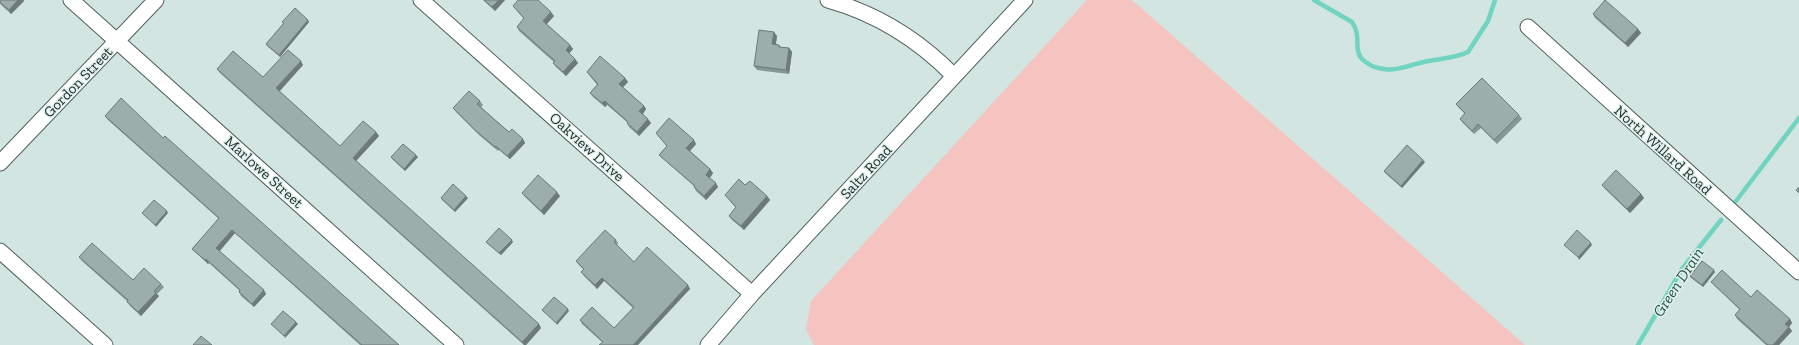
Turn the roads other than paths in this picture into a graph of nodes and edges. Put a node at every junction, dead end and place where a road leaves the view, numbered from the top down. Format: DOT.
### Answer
graph roads {
  1 [pos="71,0"];
  2 [pos="156,0"];
  3 [pos="421,0"];
  4 [pos="828,0"];
  5 [pos="1025,0"];
  6 [pos="1528,28"];
  7 [pos="117,41"];
  8 [pos="954,76"];
  9 [pos="0,163"];
  10 [pos="0,251"];
  11 [pos="1799,272"];
  12 [pos="752,294"];
  13 [pos="105,345"];
  14 [pos="456,345"];
  15 [pos="708,345"];
  1 -- 7 [label="street, Marlowe Street"];
  2 -- 7 [label="street, Gordon Street"];
  3 -- 12 [label="street, Oakview Drive"];
  4 -- 8 [label="street"];
  5 -- 8 [label="street, Saltz Road"];
  6 -- 11 [label="street, North Willard Road"];
  7 -- 9 [label="street, Gordon Street"];
  7 -- 14 [label="street, Marlowe Street"];
  8 -- 12 [label="street, Saltz Road"];
  10 -- 13 [label="street"];
  12 -- 15 [label="street, Saltz Road"];
}
